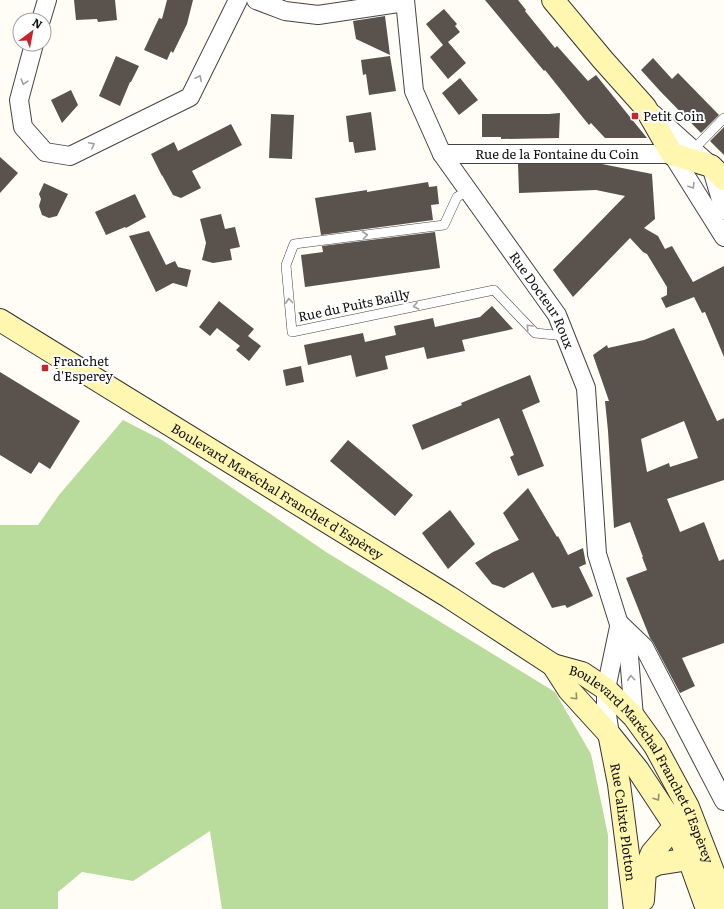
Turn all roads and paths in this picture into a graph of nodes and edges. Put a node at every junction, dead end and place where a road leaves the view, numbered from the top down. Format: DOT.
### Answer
graph roads {
  1 [pos="47,0"];
  2 [pos="238,0"];
  3 [pos="256,0"];
  4 [pos="553,0"];
  5 [pos="405,1"];
  6 [pos="43,12"];
  7 [pos="32,52"];
  8 [pos="645,107"];
  9 [pos="724,118"];
  10 [pos="693,150"];
  11 [pos="442,154"];
  12 [pos="672,154"];
  13 [pos="718,173"];
  14 [pos="468,191"];
  15 [pos="724,210"];
  16 [pos="724,237"];
  17 [pos="0,320"];
  18 [pos="565,336"];
  19 [pos="619,624"];
  20 [pos="553,665"];
  21 [pos="606,689"];
  22 [pos="634,717"];
  23 [pos="610,735"];
  24 [pos="682,796"];
  25 [pos="723,798"];
  26 [pos="675,826"];
  27 [pos="689,859"];
  28 [pos="645,870"];
  29 [pos="724,900"];
  30 [pos="635,909"];
  31 [pos="643,909"];
  32 [pos="707,909"];
  1 -- 6 [label="street"];
  7 -- 2 [label="street, one-way"];
  3 -- 5 [label="street"];
  4 -- 8 [label="main road"];
  5 -- 11 [label="street, Rue Docteur Roux"];
  8 -- 10 [label="street"];
  8 -- 12 [label="main road"];
  9 -- 10 [label="lane"];
  10 -- 13 [label="street"];
  11 -- 12 [label="street, Rue de la Fontaine du Coin"];
  11 -- 14 [label="street, Rue Docteur Roux"];
  12 -- 13 [label="main road"];
  12 -- 16 [label="street, one-way"];
  13 -- 15 [label="street"];
  14 -- 18 [label="street, Rue Docteur Roux"];
  18 -- 14 [label="lane, Rue du Puits Bailly, one-way"];
  17 -- 20 [label="main road, Boulevard Maréchal Franchet d'Espèrey"];
  18 -- 19 [label="street, Rue Docteur Roux"];
  19 -- 21 [label="street, Rue Docteur Roux"];
  22 -- 19 [label="street, Rue Docteur Roux, one-way"];
  19 -- 25 [label="street"];
  20 -- 21 [label="main road, Boulevard Maréchal Franchet d'Espèrey"];
  20 -- 23 [label="main road, Boulevard Maréchal Franchet d'Espèrey, one-way"];
  21 -- 22 [label="main road, Boulevard Maréchal Franchet d'Espèrey"];
  21 -- 23 [label="street, Rue Docteur Roux"];
  22 -- 24 [label="main road, Boulevard Maréchal Franchet d'Espèrey"];
  23 -- 26 [label="main road, Boulevard Maréchal Franchet d'Espèrey, one-way"];
  23 -- 30 [label="main road, Rue Calixte Plotton"];
  24 -- 26 [label="main road, Rue Calixte Plotton"];
  24 -- 29 [label="main road, Boulevard Maréchal Franchet d'Espèrey"];
  26 -- 27 [label="main road, Boulevard Maréchal Franchet d'Espèrey"];
  26 -- 28 [label="main road, Rue Calixte Plotton"];
  27 -- 28 [label="main road, Rue Calixte Plotton"];
  27 -- 32 [label="main road, Boulevard Maréchal Franchet d'Espèrey"];
  28 -- 31 [label="main road, Rue Calixte Plotton"];
}
